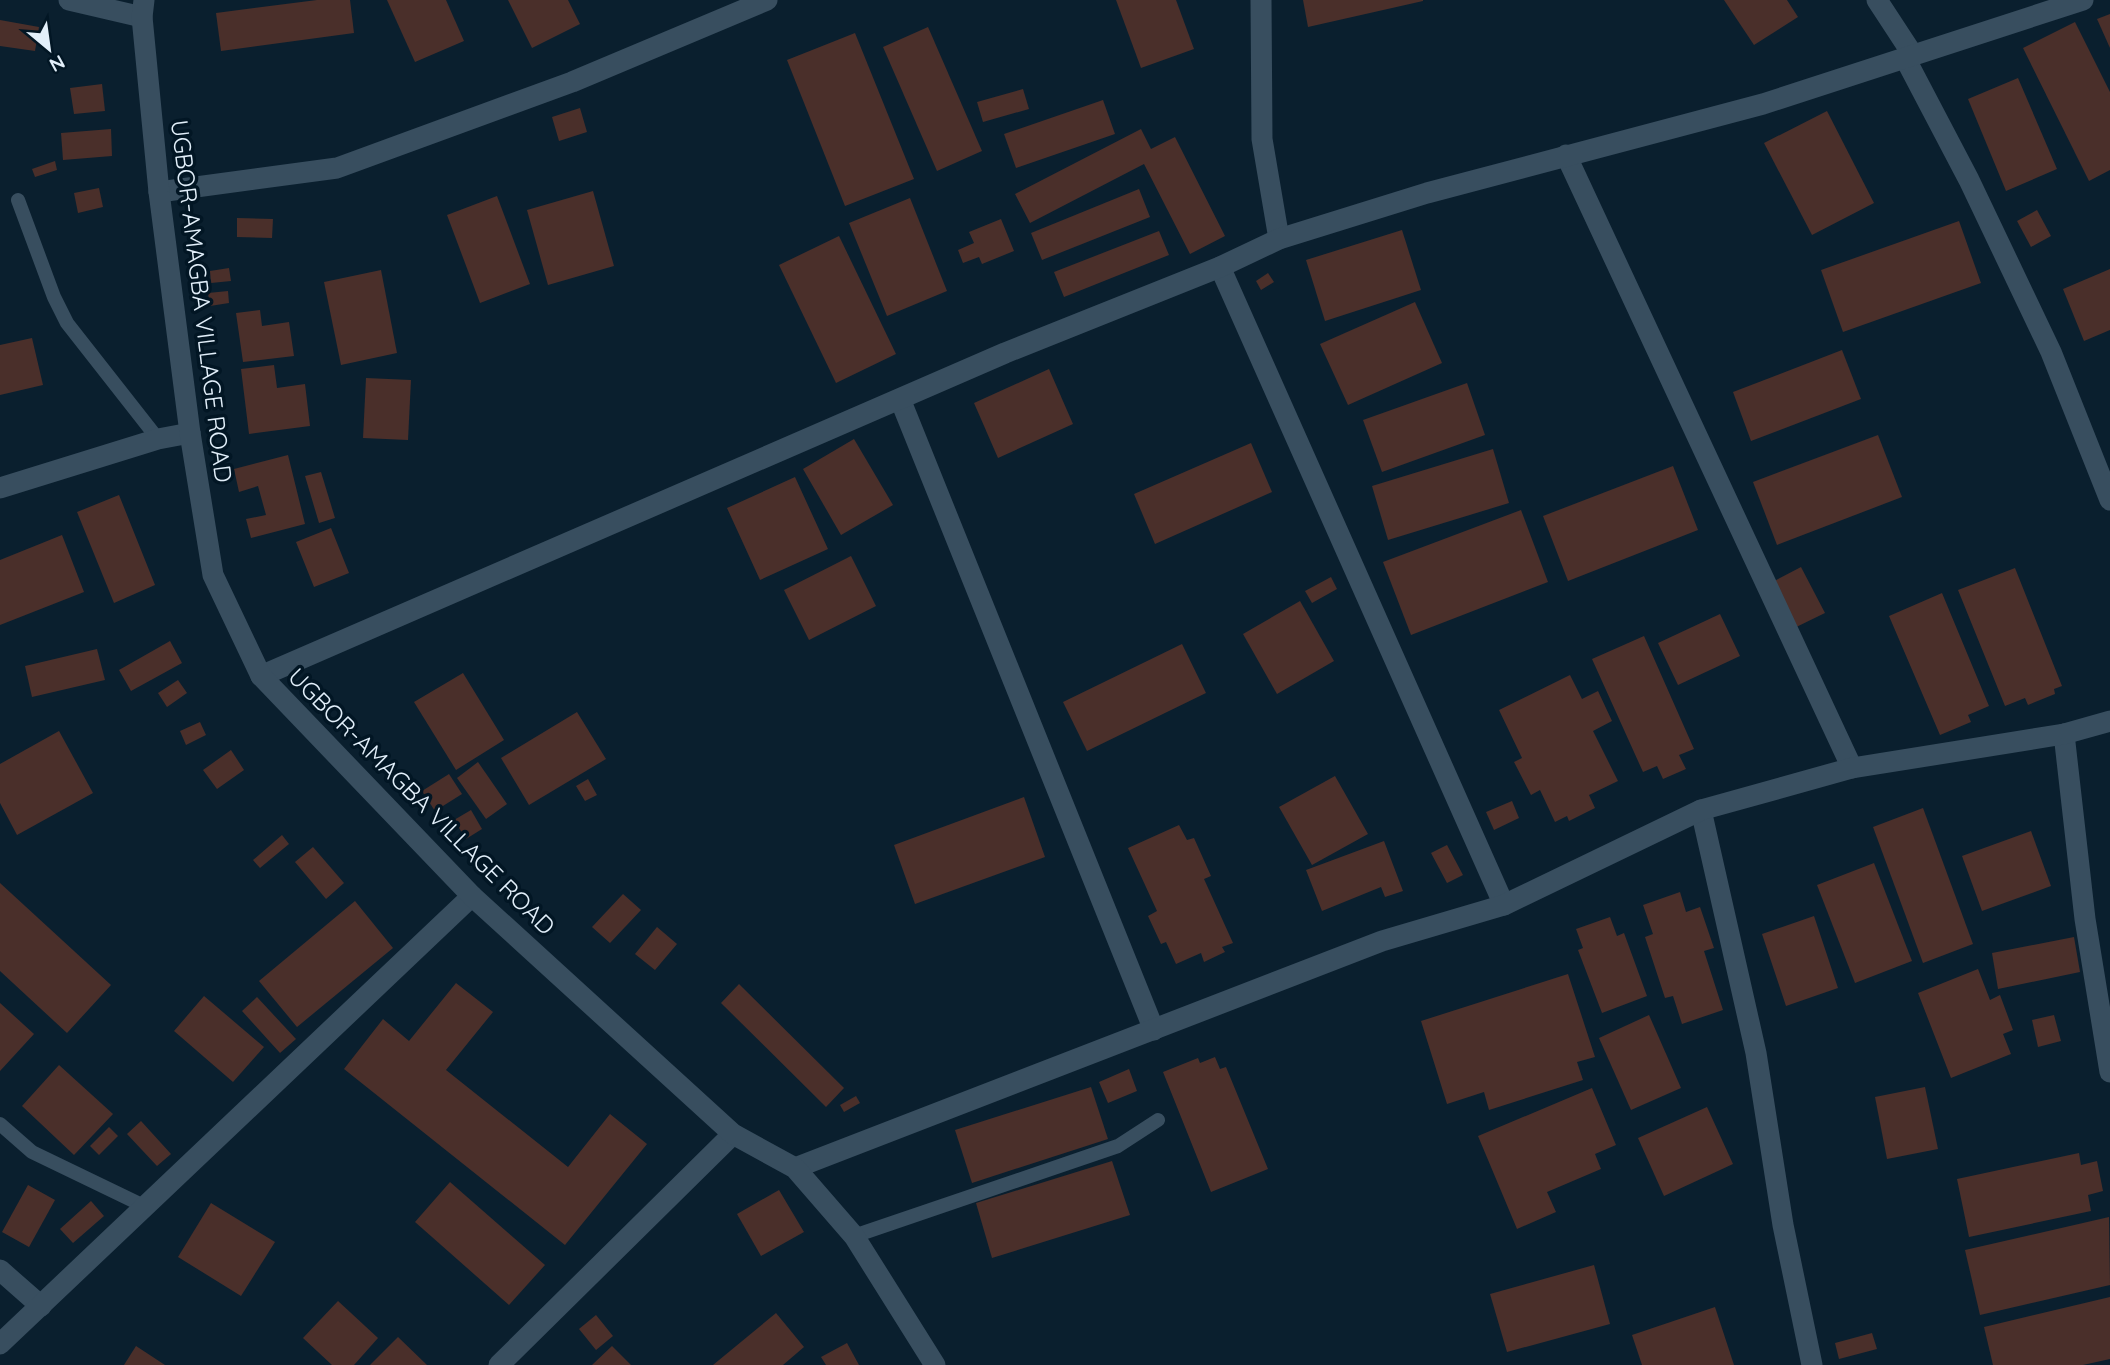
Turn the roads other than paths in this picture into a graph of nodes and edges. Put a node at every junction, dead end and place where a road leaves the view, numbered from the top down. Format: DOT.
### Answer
graph roads {
  1 [pos="69,0"];
  2 [pos="768,0"];
  3 [pos="1261,0"];
  4 [pos="1877,0"];
  5 [pos="2083,0"];
  6 [pos="143,9"];
  7 [pos="1909,56"];
  8 [pos="1566,155"];
  9 [pos="159,192"];
  10 [pos="18,200"];
  11 [pos="1279,239"];
  12 [pos="1220,267"];
  13 [pos="900,399"];
  14 [pos="190,433"];
  15 [pos="158,439"];
  16 [pos="0,488"];
  17 [pos="2110,500"];
  18 [pos="261,676"];
  19 [pos="2110,722"];
  20 [pos="2064,734"];
  21 [pos="1852,768"];
  22 [pos="1701,810"];
  23 [pos="472,896"];
  24 [pos="1504,905"];
  25 [pos="1154,1030"];
  26 [pos="2110,1072"];
  27 [pos="1158,1120"];
  28 [pos="0,1124"];
  29 [pos="733,1134"];
  30 [pos="795,1168"];
  31 [pos="146,1207"];
  32 [pos="854,1236"];
  33 [pos="0,1270"];
  34 [pos="41,1306"];
  35 [pos="0,1344"];
  36 [pos="499,1365"];
  37 [pos="935,1365"];
  38 [pos="1812,1365"];
  1 -- 6 [label="street"];
  2 -- 9 [label="street"];
  3 -- 11 [label="street"];
  4 -- 7 [label="street"];
  5 -- 7 [label="street"];
  6 -- 9 [label="street, UGBOR-AMAGBA VILLAGE ROAD"];
  7 -- 8 [label="street"];
  7 -- 17 [label="street"];
  8 -- 11 [label="street"];
  8 -- 21 [label="street"];
  9 -- 14 [label="street, UGBOR-AMAGBA VILLAGE ROAD"];
  10 -- 15 [label="lane"];
  11 -- 12 [label="street"];
  12 -- 13 [label="street"];
  12 -- 24 [label="street"];
  13 -- 18 [label="street"];
  13 -- 25 [label="street"];
  14 -- 15 [label="street"];
  14 -- 18 [label="street, UGBOR-AMAGBA VILLAGE ROAD"];
  15 -- 16 [label="street"];
  18 -- 23 [label="street, UGBOR-AMAGBA VILLAGE ROAD"];
  19 -- 20 [label="street"];
  20 -- 21 [label="street"];
  20 -- 26 [label="street"];
  21 -- 22 [label="street"];
  22 -- 24 [label="street"];
  22 -- 38 [label="street"];
  23 -- 29 [label="street, UGBOR-AMAGBA VILLAGE ROAD"];
  23 -- 31 [label="street"];
  24 -- 25 [label="street"];
  25 -- 30 [label="street"];
  27 -- 32 [label="lane"];
  28 -- 31 [label="lane"];
  29 -- 30 [label="street, UGBOR-AMAGBA VILLAGE ROAD"];
  29 -- 36 [label="street"];
  30 -- 32 [label="street, UGBOR-AMAGBA VILLAGE ROAD"];
  31 -- 34 [label="street"];
  32 -- 37 [label="street, UGBOR-AMAGBA VILLAGE ROAD"];
  33 -- 34 [label="street"];
  34 -- 35 [label="street"];
}
